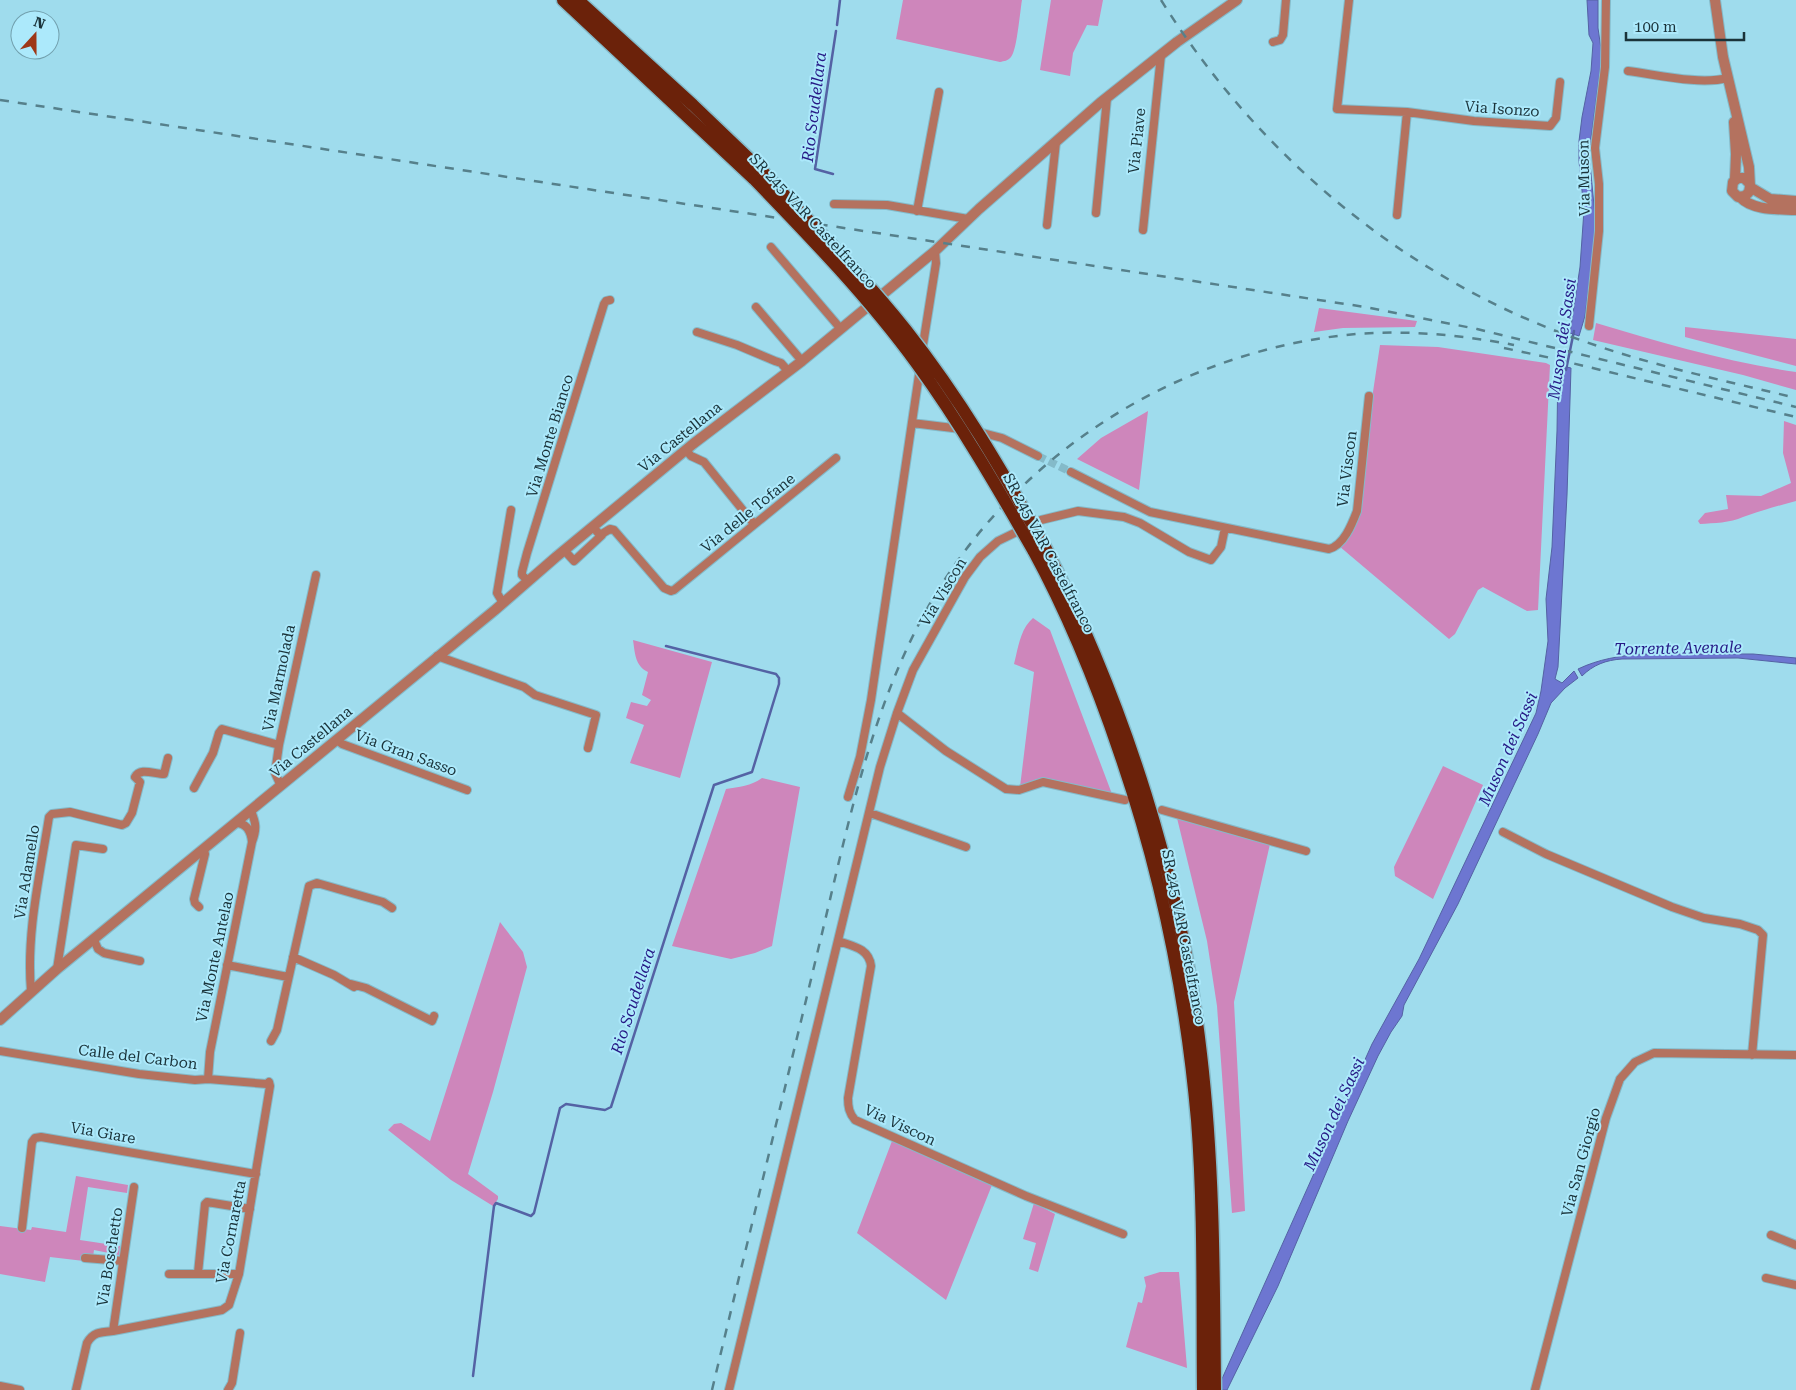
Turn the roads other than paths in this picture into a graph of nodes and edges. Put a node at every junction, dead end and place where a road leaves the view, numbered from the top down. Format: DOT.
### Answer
graph roads {
  1 [pos="564,0"];
  2 [pos="578,0"];
  3 [pos="1237,0"];
  4 [pos="1286,0"];
  5 [pos="1349,0"];
  6 [pos="1606,0"];
  7 [pos="1715,0"];
  8 [pos="1273,42"];
  9 [pos="1162,55"];
  10 [pos="1628,72"];
  11 [pos="1728,78"];
  12 [pos="1560,82"];
  13 [pos="939,92"];
  14 [pos="1107,98"];
  15 [pos="1407,112"];
  16 [pos="1735,113"];
  17 [pos="1056,142"];
  18 [pos="759,176"];
  19 [pos="1735,179"];
  20 [pos="1750,186"];
  21 [pos="1740,197"];
  22 [pos="834,204"];
  23 [pos="1795,207"];
  24 [pos="916,211"];
  25 [pos="1096,213"];
  26 [pos="1397,215"];
  27 [pos="968,219"];
  28 [pos="1047,225"];
  29 [pos="1143,230"];
  30 [pos="944,243"];
  31 [pos="771,248"];
  32 [pos="935,251"];
  33 [pos="610,300"];
  34 [pos="756,307"];
  35 [pos="1589,326"];
  36 [pos="840,328"];
  37 [pos="697,332"];
  38 [pos="802,361"];
  39 [pos="788,371"];
  40 [pos="1370,396"];
  41 [pos="912,423"];
  42 [pos="686,450"];
  43 [pos="1038,456"];
  44 [pos="836,458"];
  45 [pos="1071,472"];
  46 [pos="511,510"];
  47 [pos="754,524"];
  48 [pos="593,527"];
  49 [pos="1225,528"];
  50 [pos="602,535"];
  51 [pos="1039,549"];
  52 [pos="564,550"];
  53 [pos="316,575"];
  54 [pos="528,581"];
  55 [pos="503,603"];
  56 [pos="437,656"];
  57 [pos="897,713"];
  58 [pos="337,740"];
  59 [pos="279,745"];
  60 [pos="588,748"];
  61 [pos="168,758"];
  62 [pos="281,786"];
  63 [pos="194,788"];
  64 [pos="467,790"];
  65 [pos="848,797"];
  66 [pos="1125,800"];
  67 [pos="1162,810"];
  68 [pos="251,811"];
  69 [pos="870,813"];
  70 [pos="236,823"];
  71 [pos="1503,832"];
  72 [pos="252,842"];
  73 [pos="966,848"];
  74 [pos="103,849"];
  75 [pos="204,850"];
  76 [pos="1306,851"];
  77 [pos="199,907"];
  78 [pos="392,908"];
  79 [pos="94,940"];
  80 [pos="838,942"];
  81 [pos="293,957"];
  82 [pos="140,961"];
  83 [pos="227,965"];
  84 [pos="57,969"];
  85 [pos="288,977"];
  86 [pos="31,991"];
  87 [pos="434,1016"];
  88 [pos="0,1020"];
  89 [pos="271,1041"];
  90 [pos="0,1051"];
  91 [pos="1752,1055"];
  92 [pos="1796,1055"];
  93 [pos="208,1079"];
  94 [pos="270,1086"];
  95 [pos="256,1174"];
  96 [pos="134,1187"];
  97 [pos="250,1209"];
  98 [pos="22,1228"];
  99 [pos="1123,1234"];
  100 [pos="1771,1235"];
  101 [pos="1796,1245"];
  102 [pos="85,1258"];
  103 [pos="123,1261"];
  104 [pos="198,1273"];
  105 [pos="169,1274"];
  106 [pos="239,1274"];
  107 [pos="1766,1278"];
  108 [pos="1796,1285"];
  109 [pos="113,1331"];
  110 [pos="240,1333"];
  111 [pos="0,1386"];
  112 [pos="20,1390"];
  113 [pos="76,1390"];
  114 [pos="228,1390"];
  115 [pos="729,1390"];
  116 [pos="1203,1390"];
  117 [pos="1215,1390"];
  118 [pos="1535,1390"];
  1 -- 18 [label="highway, SR 245 VAR Castelfranco"];
  2 -- 18 [label="highway, SR 245 VAR Castelfranco"];
  3 -- 9 [label="street, Via Piave"];
  4 -- 8 [label="street"];
  5 -- 15 [label="street, Via Isonzo"];
  6 -- 35 [label="street, Via Muson"];
  7 -- 11 [label="street"];
  9 -- 14 [label="street, Via Piave"];
  9 -- 29 [label="street, Via Piave"];
  10 -- 11 [label="street"];
  11 -- 16 [label="street"];
  12 -- 15 [label="street, Via Isonzo"];
  13 -- 24 [label="street"];
  14 -- 17 [label="street, Via Piave"];
  14 -- 25 [label="street"];
  15 -- 26 [label="street"];
  16 -- 19 [label="street"];
  16 -- 20 [label="street"];
  17 -- 27 [label="street, Via Piave"];
  17 -- 28 [label="street"];
  18 -- 51 [label="highway, SR 245 VAR Castelfranco, bridge"];
  19 -- 20 [label="street"];
  19 -- 21 [label="street"];
  20 -- 21 [label="street"];
  20 -- 23 [label="street"];
  21 -- 23 [label="street"];
  22 -- 24 [label="street"];
  24 -- 27 [label="street"];
  27 -- 30 [label="street, Via Piave"];
  30 -- 32 [label="street, Via Castellana"];
  31 -- 36 [label="street"];
  32 -- 36 [label="street, Via Castellana"];
  32 -- 41 [label="street"];
  33 -- 54 [label="street, Via Monte Bianco"];
  34 -- 38 [label="street"];
  36 -- 38 [label="street, Via Castellana"];
  37 -- 39 [label="street"];
  38 -- 39 [label="street, Via Castellana"];
  39 -- 42 [label="street, Via Castellana"];
  40 -- 49 [label="street, Via Viscon"];
  41 -- 43 [label="street"];
  41 -- 65 [label="street"];
  42 -- 47 [label="street"];
  42 -- 48 [label="street, Via Castellana"];
  44 -- 47 [label="street, Via delle Tofane"];
  45 -- 49 [label="street, Via Viscon"];
  46 -- 55 [label="street"];
  47 -- 50 [label="street, Via delle Tofane"];
  48 -- 50 [label="street"];
  48 -- 52 [label="street, Via Castellana"];
  49 -- 57 [label="street, Via Viscon"];
  50 -- 52 [label="street"];
  51 -- 116 [label="highway, SR 245 VAR Castelfranco"];
  51 -- 117 [label="highway, SR 245 VAR Castelfranco"];
  52 -- 54 [label="street, Via Castellana"];
  53 -- 59 [label="street, Via Marmolada"];
  54 -- 55 [label="street, Via Castellana"];
  55 -- 56 [label="street, Via Castellana"];
  56 -- 58 [label="street, Via Castellana"];
  56 -- 60 [label="street"];
  57 -- 66 [label="street"];
  57 -- 69 [label="street, Via Viscon"];
  58 -- 62 [label="street, Via Castellana"];
  58 -- 64 [label="street, Via Gran Sasso"];
  59 -- 62 [label="street, Via Marmolada"];
  59 -- 63 [label="street"];
  61 -- 86 [label="street, Via Adamello"];
  62 -- 68 [label="street, Via Castellana"];
  67 -- 76 [label="street"];
  68 -- 70 [label="street, Via Castellana"];
  68 -- 72 [label="street, Via Monte Antelao"];
  69 -- 73 [label="street"];
  69 -- 80 [label="street, Via Viscon"];
  70 -- 72 [label="street"];
  70 -- 75 [label="street, Via Castellana"];
  71 -- 91 [label="street"];
  72 -- 83 [label="street, Via Monte Antelao"];
  74 -- 84 [label="street"];
  75 -- 77 [label="street"];
  75 -- 79 [label="street, Via Castellana"];
  78 -- 81 [label="street"];
  79 -- 82 [label="street"];
  79 -- 84 [label="street, Via Castellana"];
  80 -- 99 [label="street, Via Viscon"];
  80 -- 115 [label="street, Via Viscon"];
  81 -- 85 [label="street"];
  81 -- 87 [label="street"];
  83 -- 85 [label="street"];
  83 -- 93 [label="street, Via Monte Antelao"];
  84 -- 86 [label="street, Via Castellana"];
  85 -- 89 [label="street"];
  86 -- 88 [label="street, Via Castellana"];
  90 -- 93 [label="street, Calle del Carbon"];
  91 -- 92 [label="street, Via San Giorgio"];
  91 -- 118 [label="street, Via San Giorgio"];
  93 -- 94 [label="street, Calle del Carbon"];
  94 -- 95 [label="street, Via Cornaretta"];
  95 -- 97 [label="street, Via Cornaretta"];
  95 -- 98 [label="street, Via Giare"];
  96 -- 103 [label="street, Via Boschetto"];
  97 -- 104 [label="street"];
  97 -- 106 [label="street, Via Cornaretta"];
  100 -- 101 [label="street"];
  102 -- 103 [label="street"];
  103 -- 109 [label="street, Via Boschetto"];
  104 -- 105 [label="street"];
  104 -- 106 [label="street"];
  106 -- 109 [label="street, Via Cornaretta"];
  107 -- 108 [label="street"];
  109 -- 113 [label="street, Via Cornaretta"];
  110 -- 114 [label="street"];
  111 -- 112 [label="street"];
}
